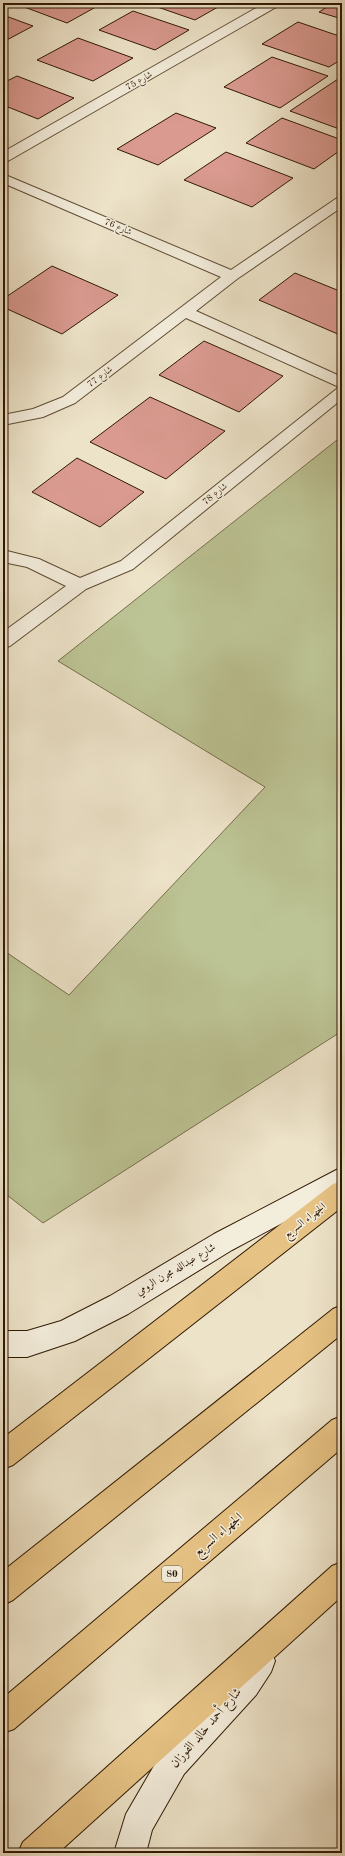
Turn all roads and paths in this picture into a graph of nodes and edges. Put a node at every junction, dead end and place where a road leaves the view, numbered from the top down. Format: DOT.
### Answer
graph roads {
  1 [pos="274,3"];
  2 [pos="3,158"];
  3 [pos="3,178"];
  4 [pos="342,201"];
  5 [pos="232,276"];
  6 [pos="185,312"];
  7 [pos="342,383"];
  8 [pos="342,391"];
  9 [pos="3,420"];
  10 [pos="3,556"];
  11 [pos="80,584"];
  12 [pos="3,641"];
  13 [pos="342,1178"];
  14 [pos="342,1192"];
  15 [pos="342,1318"];
  16 [pos="3,1344"];
  17 [pos="342,1430"];
  18 [pos="3,1455"];
  19 [pos="342,1576"];
  20 [pos="3,1590"];
  21 [pos="280,1630"];
  22 [pos="3,1718"];
  23 [pos="34,1853"];
  24 [pos="130,1853"];
  1 -- 2 [label="street, شارع 75"];
  3 -- 5 [label="street, شارع 76"];
  4 -- 5 [label="street, شارع 77"];
  5 -- 6 [label="street, شارع 77"];
  6 -- 7 [label="street"];
  6 -- 9 [label="street, شارع 77"];
  8 -- 11 [label="street, شارع 78"];
  10 -- 11 [label="street"];
  11 -- 12 [label="street, شارع 78"];
  13 -- 16 [label="street, شارع عبدالله مجرن الرومي"];
  14 -- 18 [label="main road, الجهراء السريع"];
  15 -- 20 [label="main road"];
  17 -- 22 [label="main road, الجهراء السريع / 80"];
  19 -- 21 [label="main road"];
  21 -- 23 [label="main road"];
  21 -- 24 [label="street, شارع أحمد خالد الفوزان"];
}
